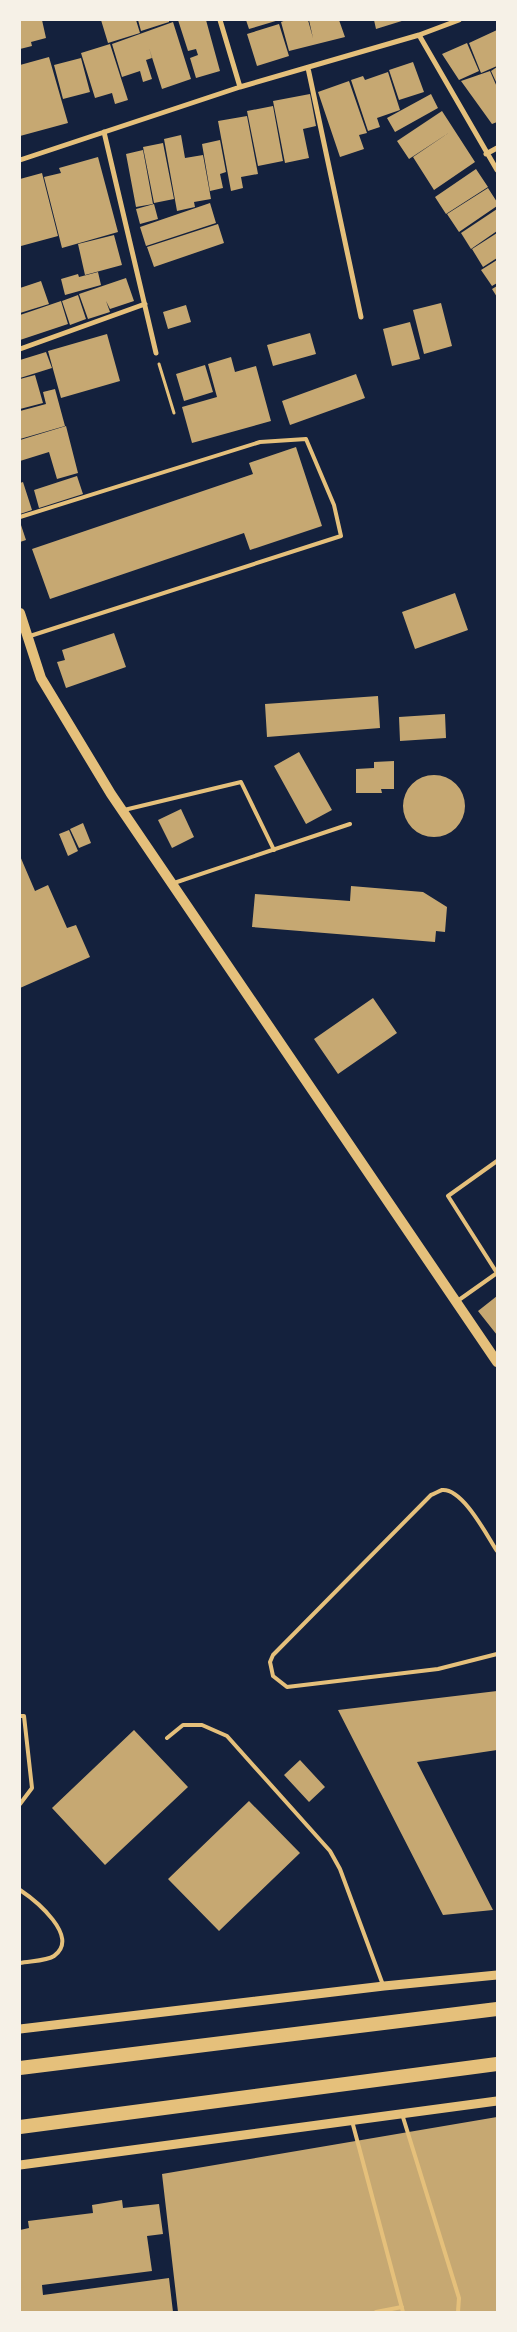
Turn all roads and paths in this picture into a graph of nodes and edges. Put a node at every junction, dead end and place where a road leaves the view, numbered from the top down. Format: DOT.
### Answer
graph roads {
  1 [pos="220,20"];
  2 [pos="459,20"];
  3 [pos="419,35"];
  4 [pos="308,68"];
  5 [pos="240,88"];
  6 [pos="104,132"];
  7 [pos="497,148"];
  8 [pos="486,154"];
  9 [pos="20,160"];
  10 [pos="497,170"];
  11 [pos="145,304"];
  12 [pos="361,317"];
  13 [pos="20,349"];
  14 [pos="156,353"];
  15 [pos="174,413"];
  16 [pos="20,517"];
  17 [pos="20,614"];
  18 [pos="28,637"];
  19 [pos="122,810"];
  20 [pos="350,824"];
  21 [pos="274,850"];
  22 [pos="172,884"];
  23 [pos="497,1161"];
  24 [pos="497,1273"];
  25 [pos="456,1302"];
  26 [pos="497,1362"];
  27 [pos="497,1551"];
  28 [pos="497,1654"];
  29 [pos="20,1716"];
  30 [pos="167,1738"];
  31 [pos="20,1804"];
  32 [pos="20,1890"];
  33 [pos="20,1962"];
  34 [pos="497,1975"];
  35 [pos="384,1986"];
  36 [pos="497,2009"];
  37 [pos="20,2029"];
  38 [pos="497,2064"];
  39 [pos="20,2068"];
  40 [pos="497,2101"];
  41 [pos="402,2114"];
  42 [pos="352,2120"];
  43 [pos="20,2127"];
  44 [pos="20,2165"];
  45 [pos="403,2309"];
  46 [pos="376,2312"];
  47 [pos="458,2312"];
  1 -- 5 [label="street"];
  2 -- 3 [label="street"];
  3 -- 4 [label="street"];
  3 -- 8 [label="street"];
  4 -- 5 [label="street"];
  4 -- 12 [label="street"];
  5 -- 6 [label="street"];
  6 -- 9 [label="street"];
  6 -- 11 [label="street"];
  7 -- 8 [label="street"];
  8 -- 10 [label="street"];
  11 -- 13 [label="street"];
  11 -- 14 [label="street"];
  14 -- 15 [label="path"];
  16 -- 18 [label="lane"];
  17 -- 18 [label="main road"];
  18 -- 19 [label="main road"];
  19 -- 21 [label="lane"];
  19 -- 22 [label="main road"];
  20 -- 21 [label="lane"];
  21 -- 22 [label="lane"];
  22 -- 25 [label="main road"];
  23 -- 24 [label="lane"];
  24 -- 25 [label="lane"];
  25 -- 26 [label="main road"];
  27 -- 28 [label="lane"];
  29 -- 31 [label="lane"];
  30 -- 35 [label="lane"];
  32 -- 33 [label="lane"];
  34 -- 35 [label="street"];
  35 -- 37 [label="street"];
  36 -- 39 [label="highway"];
  38 -- 43 [label="highway"];
  40 -- 41 [label="street"];
  41 -- 42 [label="street"];
  41 -- 47 [label="lane"];
  42 -- 44 [label="street"];
  42 -- 45 [label="lane"];
  45 -- 46 [label="lane"];
}
